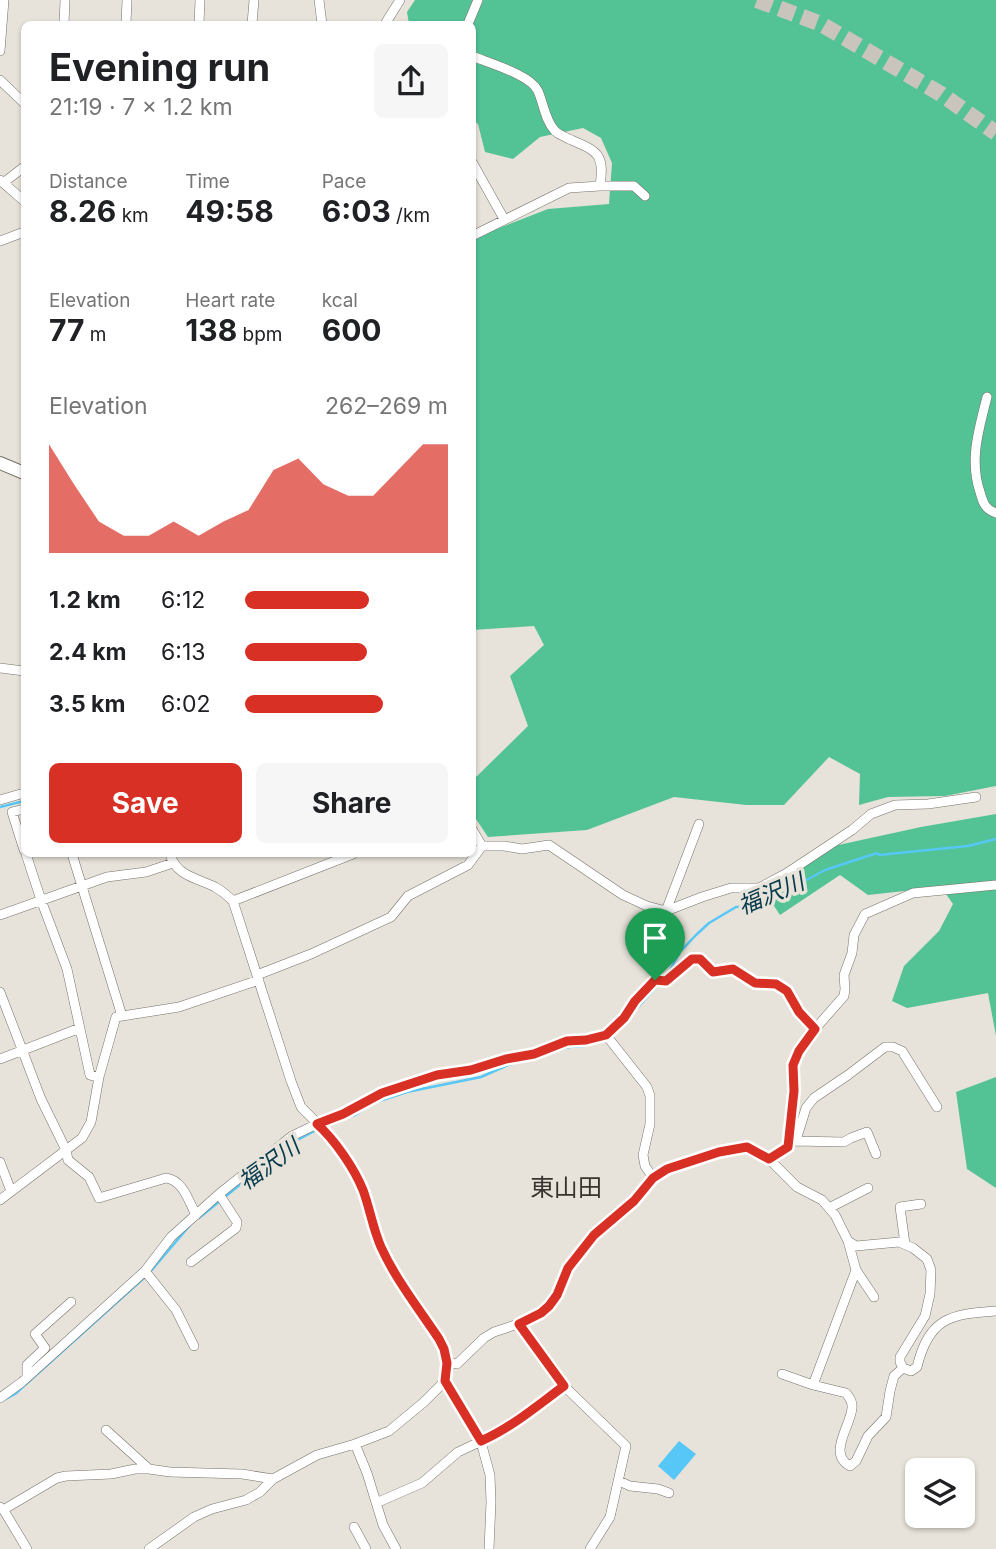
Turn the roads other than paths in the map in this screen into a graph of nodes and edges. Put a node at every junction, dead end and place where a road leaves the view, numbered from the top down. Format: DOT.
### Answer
graph roads {
  1 [pos="4,0"];
  2 [pos="65,0"];
  3 [pos="127,0"];
  4 [pos="200,0"];
  5 [pos="254,0"];
  6 [pos="319,0"];
  7 [pos="400,0"];
  8 [pos="478,0"];
  9 [pos="64,21"];
  10 [pos="126,21"];
  11 [pos="199,21"];
  12 [pos="252,21"];
  13 [pos="322,21"];
  14 [pos="387,21"];
  15 [pos="469,21"];
  16 [pos="0,51"];
  17 [pos="476,58"];
  18 [pos="0,80"];
  19 [pos="21,100"];
  20 [pos="21,169"];
  21 [pos="476,169"];
  22 [pos="2,181"];
  23 [pos="600,186"];
  24 [pos="645,195"];
  25 [pos="21,198"];
  26 [pos="504,219"];
  27 [pos="21,233"];
  28 [pos="476,234"];
  29 [pos="0,241"];
  30 [pos="987,397"];
  31 [pos="0,463"];
  32 [pos="21,472"];
  33 [pos="996,513"];
  34 [pos="0,668"];
  35 [pos="21,671"];
  36 [pos="976,797"];
  37 [pos="7,804"];
  38 [pos="699,824"];
  39 [pos="476,836"];
  40 [pos="21,841"];
  41 [pos="482,846"];
  42 [pos="476,854"];
  43 [pos="27,857"];
  44 [pos="73,857"];
  45 [pos="345,857"];
  46 [pos="474,857"];
  47 [pos="171,858"];
  48 [pos="81,885"];
  49 [pos="996,885"];
  50 [pos="41,901"];
  51 [pos="233,901"];
  52 [pos="666,911"];
  53 [pos="0,915"];
  54 [pos="258,978"];
  55 [pos="655,980"];
  56 [pos="0,992"];
  57 [pos="122,1016"];
  58 [pos="80,1028"];
  59 [pos="815,1029"];
  60 [pos="606,1035"];
  61 [pos="22,1051"];
  62 [pos="0,1059"];
  63 [pos="99,1077"];
  64 [pos="937,1107"];
  65 [pos="317,1124"];
  66 [pos="791,1144"];
  67 [pos="66,1150"];
  68 [pos="876,1154"];
  69 [pos="769,1159"];
  70 [pos="0,1162"];
  71 [pos="653,1178"];
  72 [pos="868,1188"];
  73 [pos="11,1191"];
  74 [pos="219,1194"];
  75 [pos="0,1200"];
  76 [pos="921,1204"];
  77 [pos="829,1208"];
  78 [pos="197,1215"];
  79 [pos="848,1241"];
  80 [pos="905,1244"];
  81 [pos="191,1262"];
  82 [pos="856,1270"];
  83 [pos="145,1271"];
  84 [pos="874,1297"];
  85 [pos="71,1302"];
  86 [pos="996,1311"];
  87 [pos="519,1324"];
  88 [pos="194,1346"];
  89 [pos="447,1363"];
  90 [pos="903,1368"];
  91 [pos="782,1374"];
  92 [pos="27,1377"];
  93 [pos="445,1381"];
  94 [pos="813,1385"];
  95 [pos="564,1386"];
  96 [pos="0,1398"];
  97 [pos="106,1430"];
  98 [pos="481,1441"];
  99 [pos="355,1444"];
  100 [pos="149,1469"];
  101 [pos="273,1479"];
  102 [pos="619,1481"];
  103 [pos="669,1493"];
  104 [pos="376,1503"];
  105 [pos="4,1507"];
  106 [pos="354,1527"];
  107 [pos="27,1549"];
  108 [pos="149,1549"];
  109 [pos="366,1549"];
  110 [pos="396,1549"];
  111 [pos="489,1549"];
  112 [pos="590,1549"];
  1 -- 16 [label="street"];
  2 -- 9 [label="street"];
  3 -- 10 [label="street"];
  4 -- 11 [label="street"];
  5 -- 12 [label="street"];
  6 -- 13 [label="street"];
  7 -- 14 [label="street"];
  8 -- 15 [label="street"];
  17 -- 23 [label="street"];
  18 -- 19 [label="street"];
  20 -- 22 [label="street"];
  21 -- 26 [label="street"];
  22 -- 25 [label="street"];
  23 -- 24 [label="street"];
  23 -- 26 [label="street"];
  26 -- 28 [label="street"];
  27 -- 29 [label="street"];
  30 -- 33 [label="street"];
  31 -- 32 [label="street"];
  34 -- 35 [label="street"];
  36 -- 52 [label="street"];
  37 -- 40 [label="street"];
  38 -- 52 [label="street"];
  39 -- 41 [label="street"];
  41 -- 42 [label="street"];
  41 -- 52 [label="street"];
  43 -- 50 [label="street"];
  44 -- 48 [label="street"];
  45 -- 51 [label="street"];
  46 -- 54 [label="street"];
  47 -- 48 [label="street"];
  47 -- 51 [label="street"];
  48 -- 50 [label="street"];
  48 -- 57 [label="street"];
  49 -- 59 [label="street"];
  50 -- 53 [label="street"];
  50 -- 58 [label="street"];
  51 -- 54 [label="street"];
  52 -- 55 [label="street"];
  54 -- 57 [label="street"];
  54 -- 65 [label="street"];
  55 -- 59 [label="street"];
  55 -- 60 [label="street"];
  56 -- 61 [label="street"];
  57 -- 63 [label="street"];
  58 -- 61 [label="street"];
  58 -- 63 [label="street"];
  59 -- 66 [label="street"];
  60 -- 65 [label="street"];
  60 -- 71 [label="street"];
  61 -- 62 [label="street"];
  61 -- 67 [label="street"];
  63 -- 67 [label="street"];
  64 -- 66 [label="street"];
  65 -- 74 [label="street"];
  65 -- 89 [label="street"];
  66 -- 68 [label="street"];
  66 -- 69 [label="street"];
  67 -- 73 [label="street"];
  67 -- 78 [label="street"];
  69 -- 71 [label="street"];
  69 -- 77 [label="street"];
  70 -- 73 [label="street"];
  71 -- 87 [label="street"];
  72 -- 77 [label="street"];
  73 -- 75 [label="street"];
  74 -- 78 [label="street"];
  74 -- 81 [label="street"];
  76 -- 80 [label="street"];
  77 -- 79 [label="street"];
  78 -- 83 [label="street"];
  79 -- 80 [label="street"];
  79 -- 82 [label="street"];
  80 -- 90 [label="street"];
  82 -- 84 [label="street"];
  82 -- 94 [label="street"];
  83 -- 88 [label="street"];
  83 -- 92 [label="street"];
  85 -- 92 [label="street"];
  86 -- 90 [label="street"];
  87 -- 89 [label="street"];
  87 -- 95 [label="street"];
  89 -- 93 [label="street"];
  90 -- 94 [label="street"];
  91 -- 94 [label="street"];
  92 -- 96 [label="street"];
  93 -- 98 [label="street"];
  93 -- 99 [label="street"];
  95 -- 98 [label="street"];
  95 -- 102 [label="street"];
  97 -- 100 [label="street"];
  98 -- 104 [label="street"];
  98 -- 111 [label="street"];
  99 -- 101 [label="street"];
  99 -- 104 [label="street"];
  100 -- 101 [label="street"];
  100 -- 105 [label="street"];
  101 -- 108 [label="street"];
  102 -- 103 [label="street"];
  102 -- 112 [label="street"];
  104 -- 110 [label="street"];
  105 -- 107 [label="street"];
  106 -- 109 [label="street"];
}
